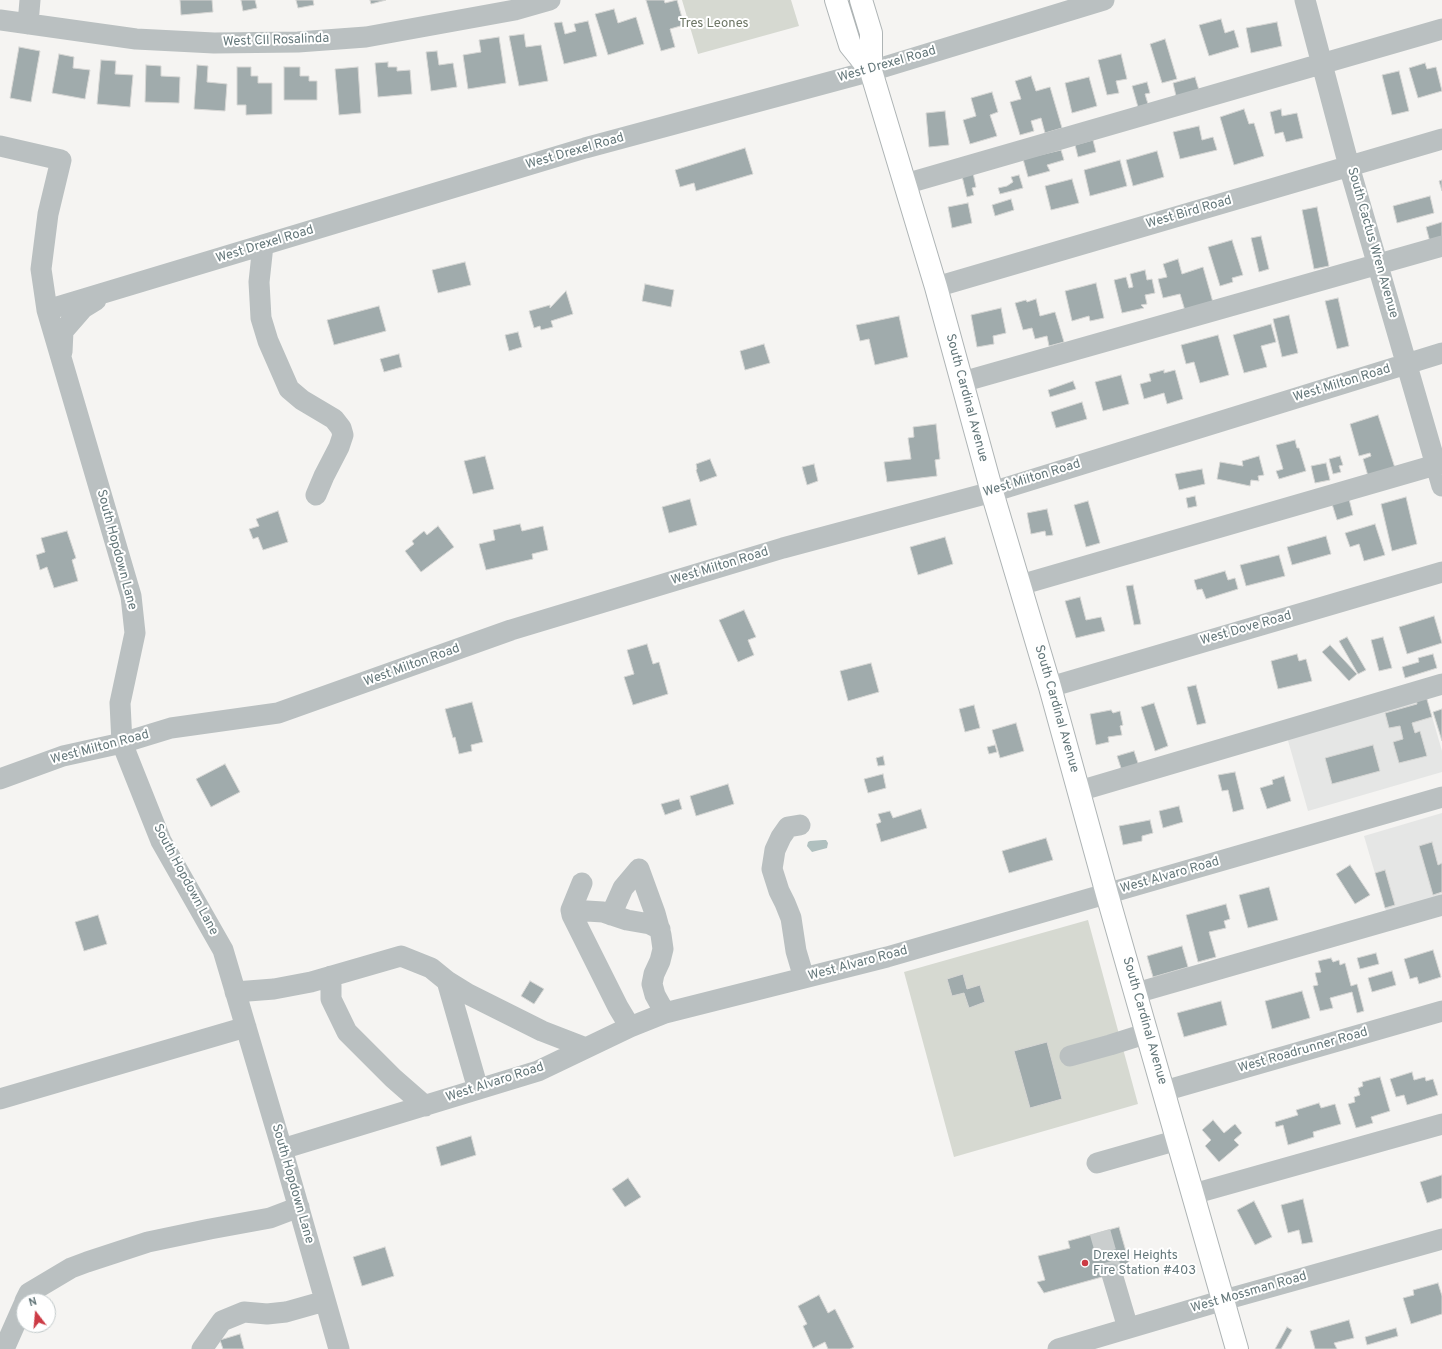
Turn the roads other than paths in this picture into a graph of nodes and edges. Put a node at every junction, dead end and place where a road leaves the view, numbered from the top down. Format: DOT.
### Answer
graph roads {
  1 [pos="30,0"];
  2 [pos="550,0"];
  3 [pos="836,0"];
  4 [pos="861,0"];
  5 [pos="1104,0"];
  6 [pos="1305,0"];
  7 [pos="0,20"];
  8 [pos="28,24"];
  9 [pos="1442,28"];
  10 [pos="1321,63"];
  11 [pos="871,71"];
  12 [pos="1442,139"];
  13 [pos="0,146"];
  14 [pos="1349,166"];
  15 [pos="905,184"];
  16 [pos="263,245"];
  17 [pos="1442,246"];
  18 [pos="1378,265"];
  19 [pos="936,287"];
  20 [pos="107,292"];
  21 [pos="47,310"];
  22 [pos="1442,353"];
  23 [pos="61,358"];
  24 [pos="1406,364"];
  25 [pos="962,382"];
  26 [pos="1439,464"];
  27 [pos="1442,486"];
  28 [pos="992,492"];
  29 [pos="316,495"];
  30 [pos="1442,572"];
  31 [pos="1020,585"];
  32 [pos="1442,684"];
  33 [pos="1050,687"];
  34 [pos="122,743"];
  35 [pos="0,779"];
  36 [pos="1079,791"];
  37 [pos="1442,797"];
  38 [pos="800,825"];
  39 [pos="582,883"];
  40 [pos="1107,894"];
  41 [pos="1442,905"];
  42 [pos="570,910"];
  43 [pos="611,915"];
  44 [pos="660,929"];
  45 [pos="331,976"];
  46 [pos="804,978"];
  47 [pos="447,981"];
  48 [pos="235,992"];
  49 [pos="1136,993"];
  50 [pos="1442,1011"];
  51 [pos="665,1013"];
  52 [pos="630,1026"];
  53 [pos="246,1027"];
  54 [pos="1148,1033"];
  55 [pos="586,1048"];
  56 [pos="1070,1056"];
  57 [pos="478,1089"];
  58 [pos="1164,1091"];
  59 [pos="0,1099"];
  60 [pos="425,1106"];
  61 [pos="1442,1124"];
  62 [pos="1178,1140"];
  63 [pos="282,1149"];
  64 [pos="1096,1163"];
  65 [pos="1193,1194"];
  66 [pos="299,1207"];
  67 [pos="1442,1239"];
  68 [pos="1112,1274"];
  69 [pos="29,1293"];
  70 [pos="325,1300"];
  71 [pos="1224,1300"];
  72 [pos="16,1322"];
  73 [pos="1128,1328"];
  74 [pos="4,1349"];
  75 [pos="202,1349"];
  76 [pos="339,1349"];
  77 [pos="1058,1349"];
  78 [pos="1237,1349"];
  1 -- 8 [label="street"];
  2 -- 8 [label="street, West Cll Rosalinda"];
  3 -- 11 [label="main road, South Cardinal Avenue"];
  4 -- 11 [label="main road, South Cardinal Avenue"];
  5 -- 11 [label="street, West Drexel Road"];
  6 -- 10 [label="street, South Cactus Wren Avenue"];
  7 -- 8 [label="street, West Cll Rosalinda"];
  9 -- 10 [label="street"];
  10 -- 14 [label="street, South Cactus Wren Avenue"];
  10 -- 15 [label="street"];
  11 -- 15 [label="main road, South Cardinal Avenue"];
  11 -- 16 [label="street, West Drexel Road"];
  12 -- 14 [label="street, West Bird Road"];
  13 -- 21 [label="street, South Hopdown Lane"];
  14 -- 18 [label="street, South Cactus Wren Avenue"];
  14 -- 19 [label="street, West Bird Road"];
  15 -- 19 [label="main road, South Cardinal Avenue"];
  16 -- 20 [label="street, West Drexel Road"];
  16 -- 29 [label="street"];
  17 -- 18 [label="street"];
  18 -- 24 [label="street, South Cactus Wren Avenue"];
  18 -- 25 [label="street"];
  19 -- 25 [label="main road, South Cardinal Avenue"];
  20 -- 21 [label="street, West Drexel Road"];
  20 -- 23 [label="street"];
  21 -- 23 [label="street, South Hopdown Lane"];
  22 -- 24 [label="street, West Milton Road"];
  23 -- 34 [label="street, South Hopdown Lane"];
  24 -- 26 [label="street, South Cactus Wren Avenue"];
  24 -- 28 [label="street, West Milton Road"];
  25 -- 28 [label="main road, South Cardinal Avenue"];
  26 -- 27 [label="street, South Cactus Wren Avenue"];
  26 -- 31 [label="street"];
  28 -- 31 [label="main road, South Cardinal Avenue"];
  28 -- 34 [label="street, West Milton Road"];
  30 -- 33 [label="street, West Dove Road"];
  31 -- 33 [label="main road, South Cardinal Avenue"];
  32 -- 36 [label="street"];
  33 -- 36 [label="main road, South Cardinal Avenue"];
  34 -- 35 [label="street, West Milton Road"];
  34 -- 48 [label="street, South Hopdown Lane"];
  36 -- 40 [label="main road, South Cardinal Avenue"];
  37 -- 40 [label="street, West Alvaro Road"];
  38 -- 46 [label="street"];
  39 -- 42 [label="street"];
  40 -- 46 [label="street, West Alvaro Road"];
  40 -- 49 [label="main road, South Cardinal Avenue"];
  41 -- 49 [label="street"];
  42 -- 43 [label="street"];
  42 -- 52 [label="street"];
  43 -- 44 [label="street"];
  43 -- 44 [label="street"];
  44 -- 51 [label="street"];
  45 -- 47 [label="street"];
  45 -- 48 [label="street"];
  45 -- 60 [label="street"];
  46 -- 51 [label="street, West Alvaro Road"];
  47 -- 55 [label="street"];
  47 -- 57 [label="street"];
  48 -- 53 [label="street, South Hopdown Lane"];
  49 -- 54 [label="main road, South Cardinal Avenue"];
  50 -- 58 [label="street, West Roadrunner Road"];
  51 -- 52 [label="street, West Alvaro Road"];
  52 -- 55 [label="street, West Alvaro Road"];
  53 -- 59 [label="street"];
  53 -- 63 [label="street, South Hopdown Lane"];
  54 -- 56 [label="street"];
  54 -- 58 [label="main road, South Cardinal Avenue"];
  55 -- 57 [label="street, West Alvaro Road"];
  57 -- 60 [label="street, West Alvaro Road"];
  58 -- 62 [label="main road, South Cardinal Avenue"];
  60 -- 63 [label="street, West Alvaro Road"];
  61 -- 65 [label="street"];
  62 -- 64 [label="street"];
  62 -- 65 [label="main road, South Cardinal Avenue"];
  63 -- 66 [label="street, South Hopdown Lane"];
  65 -- 71 [label="main road, South Cardinal Avenue"];
  66 -- 69 [label="street"];
  66 -- 70 [label="street, South Hopdown Lane"];
  67 -- 71 [label="street, West Mossman Road"];
  68 -- 73 [label="street"];
  70 -- 75 [label="street"];
  70 -- 76 [label="street, South Hopdown Lane"];
  71 -- 73 [label="street, West Mossman Road"];
  71 -- 78 [label="main road, South Cardinal Avenue"];
  72 -- 74 [label="street"];
  73 -- 77 [label="street, West Mossman Road"];
}
